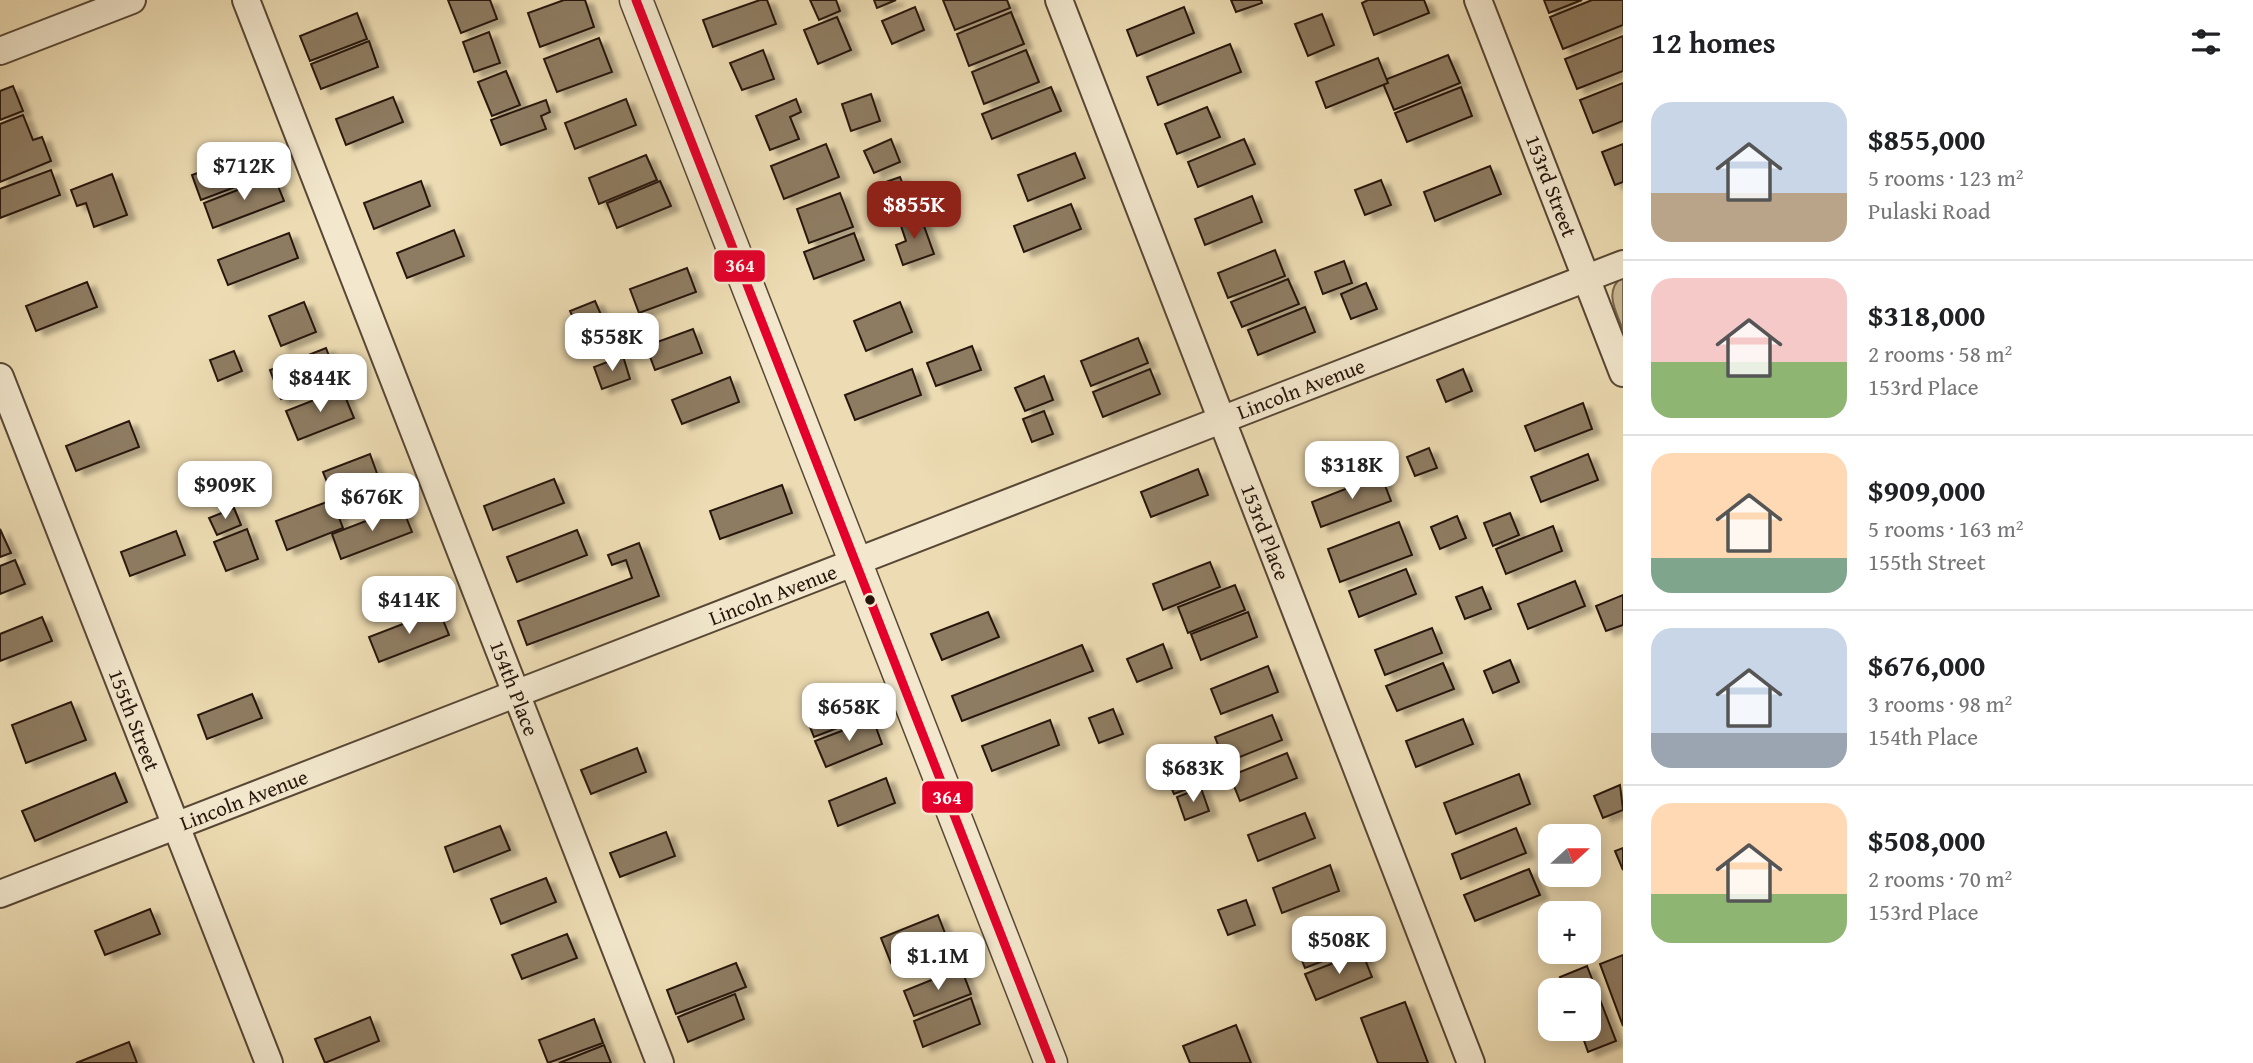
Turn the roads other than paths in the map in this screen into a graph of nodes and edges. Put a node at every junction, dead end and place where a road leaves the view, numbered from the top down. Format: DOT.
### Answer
graph roads {
  1 [pos="132,0"];
  2 [pos="246,0"];
  3 [pos="636,0"];
  4 [pos="1059,0"];
  5 [pos="1478,0"];
  6 [pos="0,51"];
  7 [pos="1623,264"];
  8 [pos="1586,278"];
  9 [pos="1623,373"];
  10 [pos="0,377"];
  11 [pos="1222,420"];
  12 [pos="855,563"];
  13 [pos="516,694"];
  14 [pos="176,826"];
  15 [pos="0,894"];
  16 [pos="269,1063"];
  17 [pos="660,1063"];
  18 [pos="1051,1063"];
  19 [pos="1471,1063"];
  1 -- 6 [label="street"];
  2 -- 13 [label="street, 154th Place"];
  3 -- 12 [label="street"];
  4 -- 11 [label="street, 153rd Place"];
  5 -- 8 [label="street, 153rd Street"];
  7 -- 8 [label="street, Lincoln Avenue"];
  8 -- 9 [label="street, 153rd Street"];
  8 -- 11 [label="street, Lincoln Avenue"];
  10 -- 14 [label="street, 155th Street"];
  11 -- 12 [label="street, Lincoln Avenue"];
  11 -- 19 [label="street, 153rd Place"];
  12 -- 13 [label="street, Lincoln Avenue"];
  12 -- 18 [label="street"];
  13 -- 14 [label="street, Lincoln Avenue"];
  13 -- 17 [label="street, 154th Place"];
  14 -- 15 [label="street, Lincoln Avenue"];
  14 -- 16 [label="street, 155th Street"];
}
